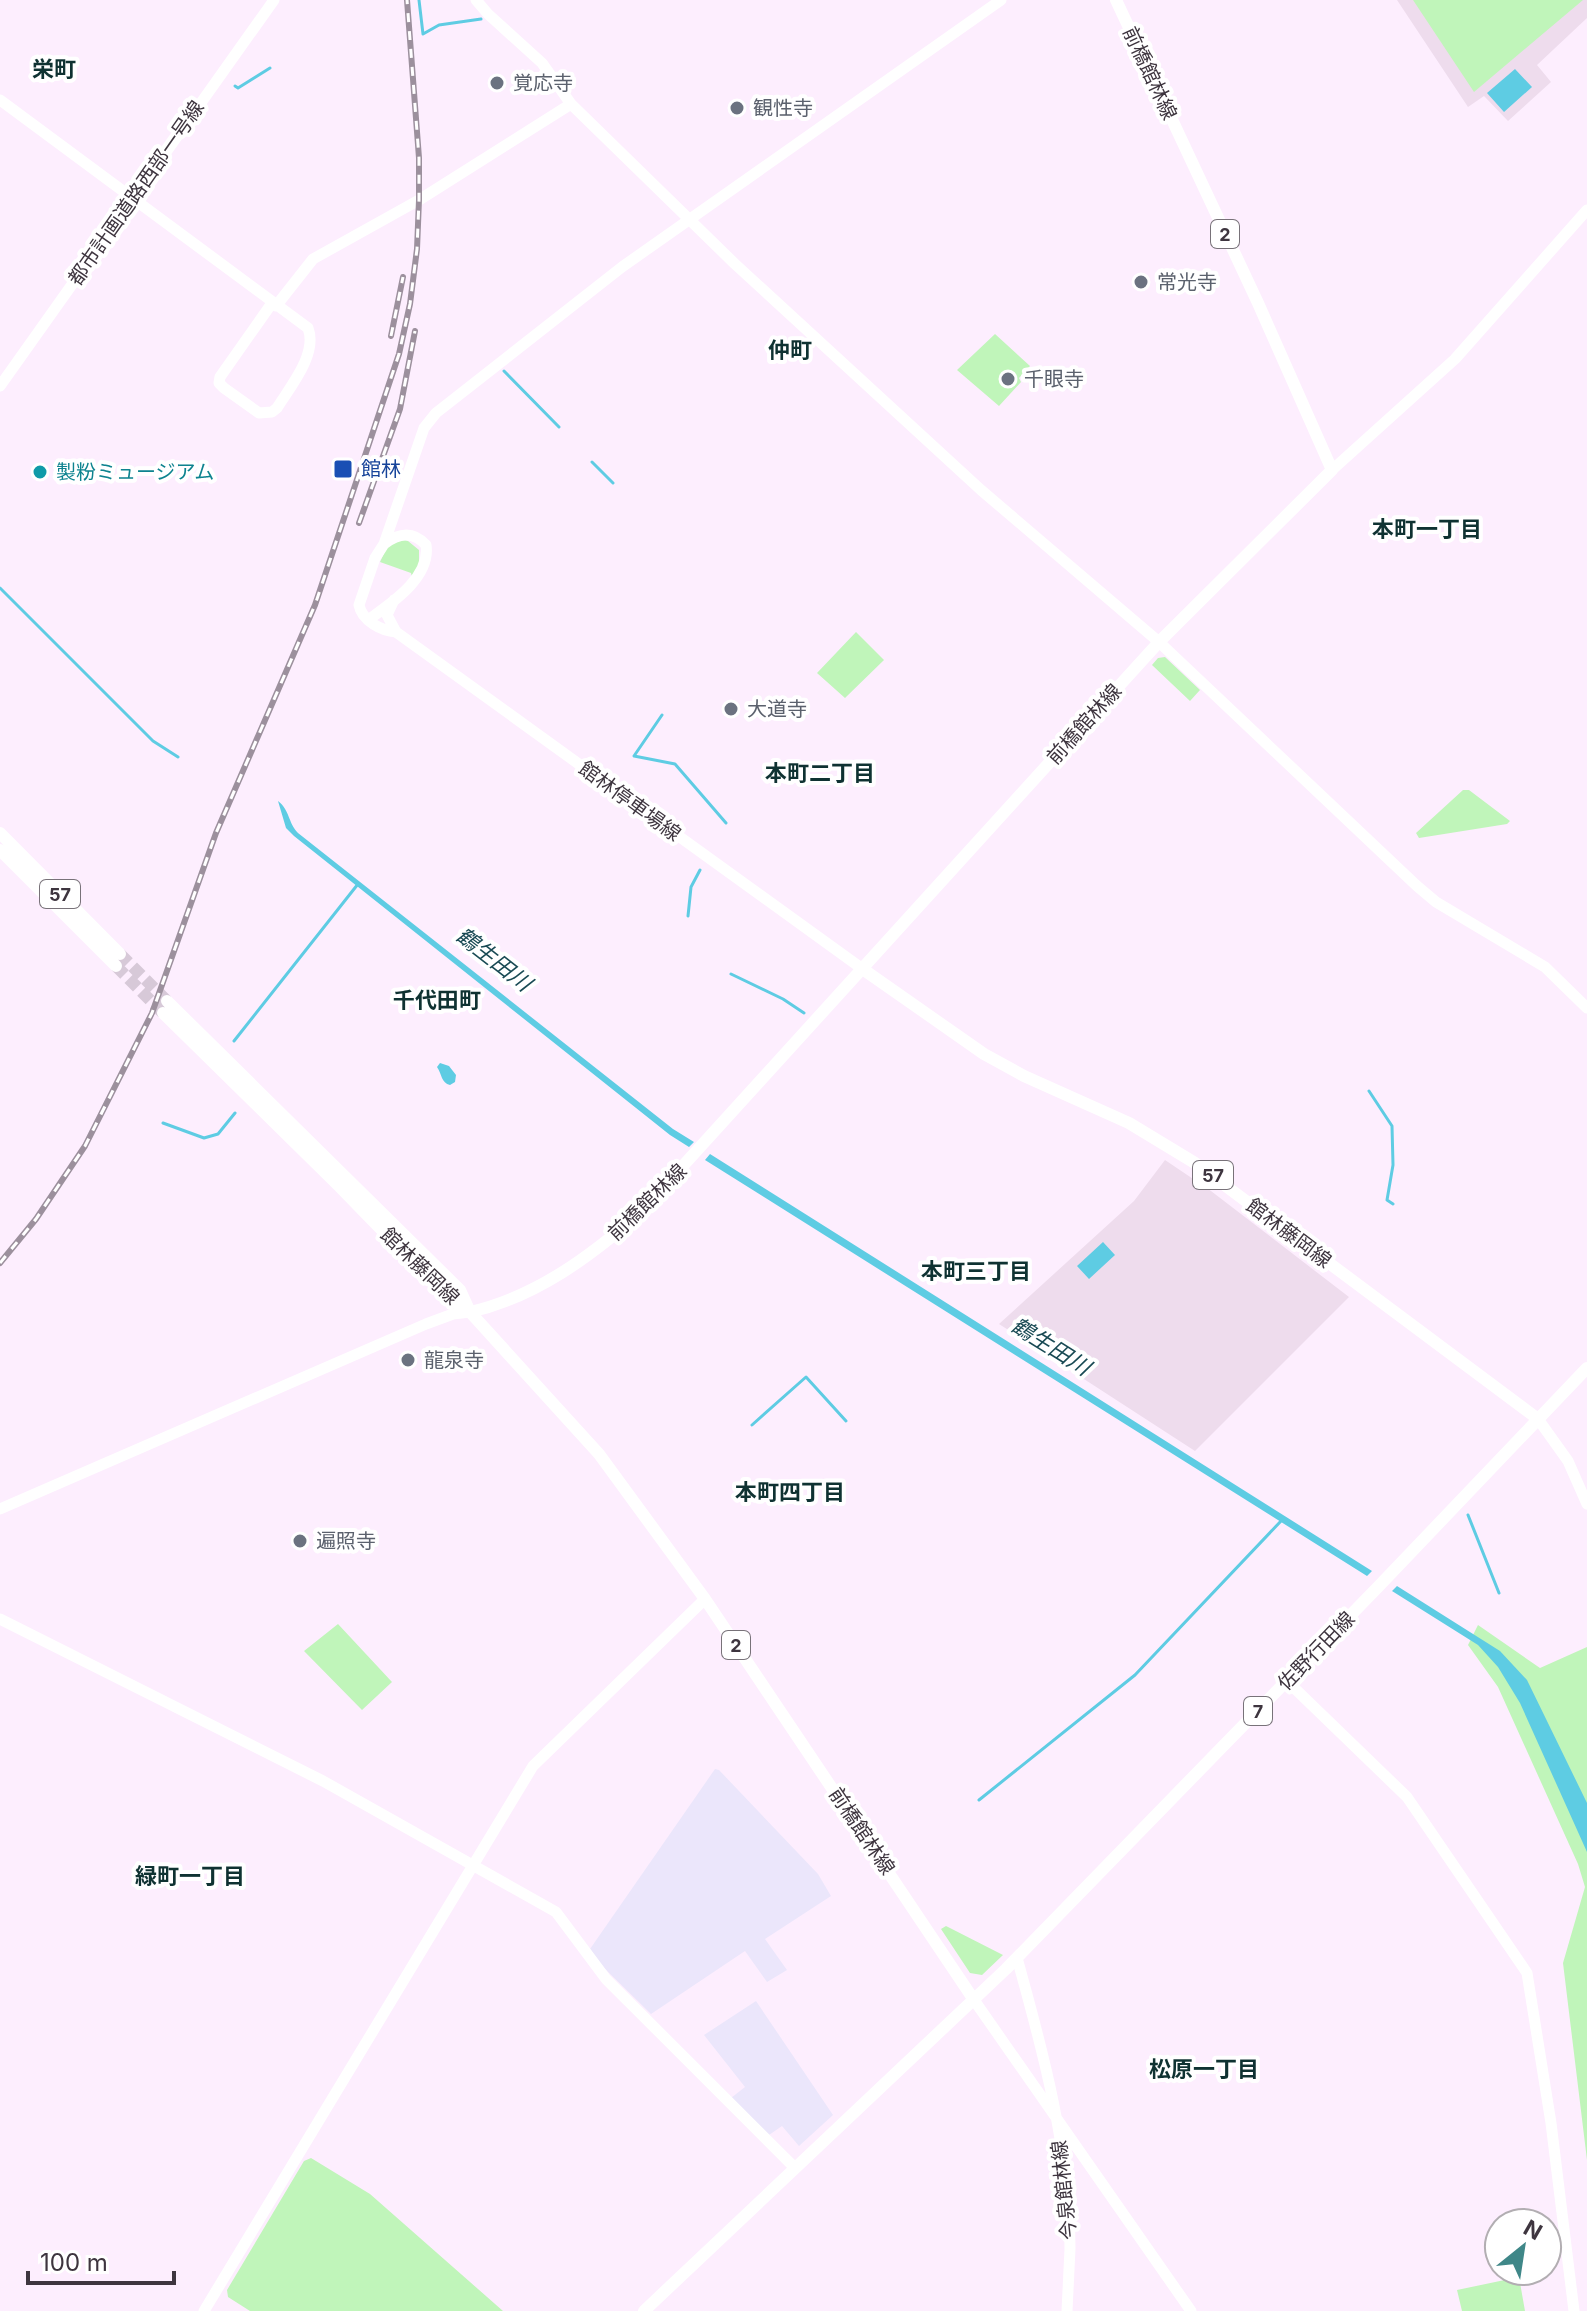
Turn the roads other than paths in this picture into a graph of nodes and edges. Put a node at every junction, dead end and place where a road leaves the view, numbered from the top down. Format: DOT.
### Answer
graph roads {
  1 [pos="274,0"];
  2 [pos="476,0"];
  3 [pos="1001,0"];
  4 [pos="1116,0"];
  5 [pos="0,100"];
  6 [pos="571,104"];
  7 [pos="133,198"];
  8 [pos="1587,210"];
  9 [pos="689,221"];
  10 [pos="274,304"];
  11 [pos="0,386"];
  12 [pos="1332,470"];
  13 [pos="398,501"];
  14 [pos="404,534"];
  15 [pos="384,544"];
  16 [pos="394,600"];
  17 [pos="368,620"];
  18 [pos="396,632"];
  19 [pos="1159,642"];
  20 [pos="0,833"];
  21 [pos="0,850"];
  22 [pos="864,970"];
  23 [pos="165,1007"];
  24 [pos="1587,1008"];
  25 [pos="470,1312"];
  26 [pos="1587,1368"];
  27 [pos="1538,1419"];
  28 [pos="1587,1504"];
  29 [pos="0,1509"];
  30 [pos="705,1599"];
  31 [pos="0,1619"];
  32 [pos="1287,1681"];
  33 [pos="474,1866"];
  34 [pos="1017,1958"];
  35 [pos="974,2000"];
  36 [pos="1056,2117"];
  37 [pos="794,2167"];
  38 [pos="204,2311"];
  39 [pos="644,2311"];
  40 [pos="1067,2311"];
  41 [pos="1191,2311"];
  42 [pos="1574,2311"];
  1 -- 7 [label="street, 都市計画道路西部一号線"];
  2 -- 6 [label="street"];
  3 -- 9 [label="street"];
  4 -- 12 [label="main road, 前橋館林線 / 2"];
  5 -- 7 [label="street"];
  6 -- 9 [label="street"];
  6 -- 10 [label="street"];
  7 -- 10 [label="street"];
  7 -- 11 [label="street, 都市計画道路西部一号線"];
  8 -- 12 [label="street"];
  9 -- 13 [label="street"];
  9 -- 19 [label="street"];
  10 -- 10 [label="street"];
  12 -- 19 [label="main road, 前橋館林線"];
  13 -- 14 [label="street"];
  13 -- 15 [label="street"];
  14 -- 15 [label="street"];
  14 -- 16 [label="street"];
  15 -- 17 [label="street"];
  16 -- 17 [label="street"];
  16 -- 18 [label="street"];
  17 -- 18 [label="street, 館林停車場線"];
  18 -- 22 [label="street, 館林停車場線"];
  19 -- 22 [label="main road, 前橋館林線"];
  19 -- 24 [label="street"];
  20 -- 21 [label="main road, 57"];
  22 -- 25 [label="main road, 前橋館林線"];
  22 -- 27 [label="main road, 館林藤岡線 / 57"];
  23 -- 25 [label="main road, 館林藤岡線"];
  25 -- 29 [label="street"];
  25 -- 30 [label="main road, 前橋館林線 / 2"];
  26 -- 27 [label="main road, 佐野行田線 / 7"];
  27 -- 28 [label="street"];
  27 -- 32 [label="main road, 佐野行田線 / 7"];
  30 -- 33 [label="street"];
  30 -- 35 [label="main road, 前橋館林線 / 2"];
  31 -- 33 [label="street"];
  32 -- 34 [label="main road, 佐野行田線 / 7"];
  32 -- 42 [label="street"];
  33 -- 37 [label="street"];
  33 -- 38 [label="street"];
  34 -- 35 [label="main road, 佐野行田線 / 7"];
  34 -- 36 [label="street"];
  35 -- 36 [label="street, 今泉館林線"];
  35 -- 37 [label="main road"];
  36 -- 40 [label="street, 今泉館林線"];
  36 -- 41 [label="street"];
  37 -- 39 [label="main road"];
}
